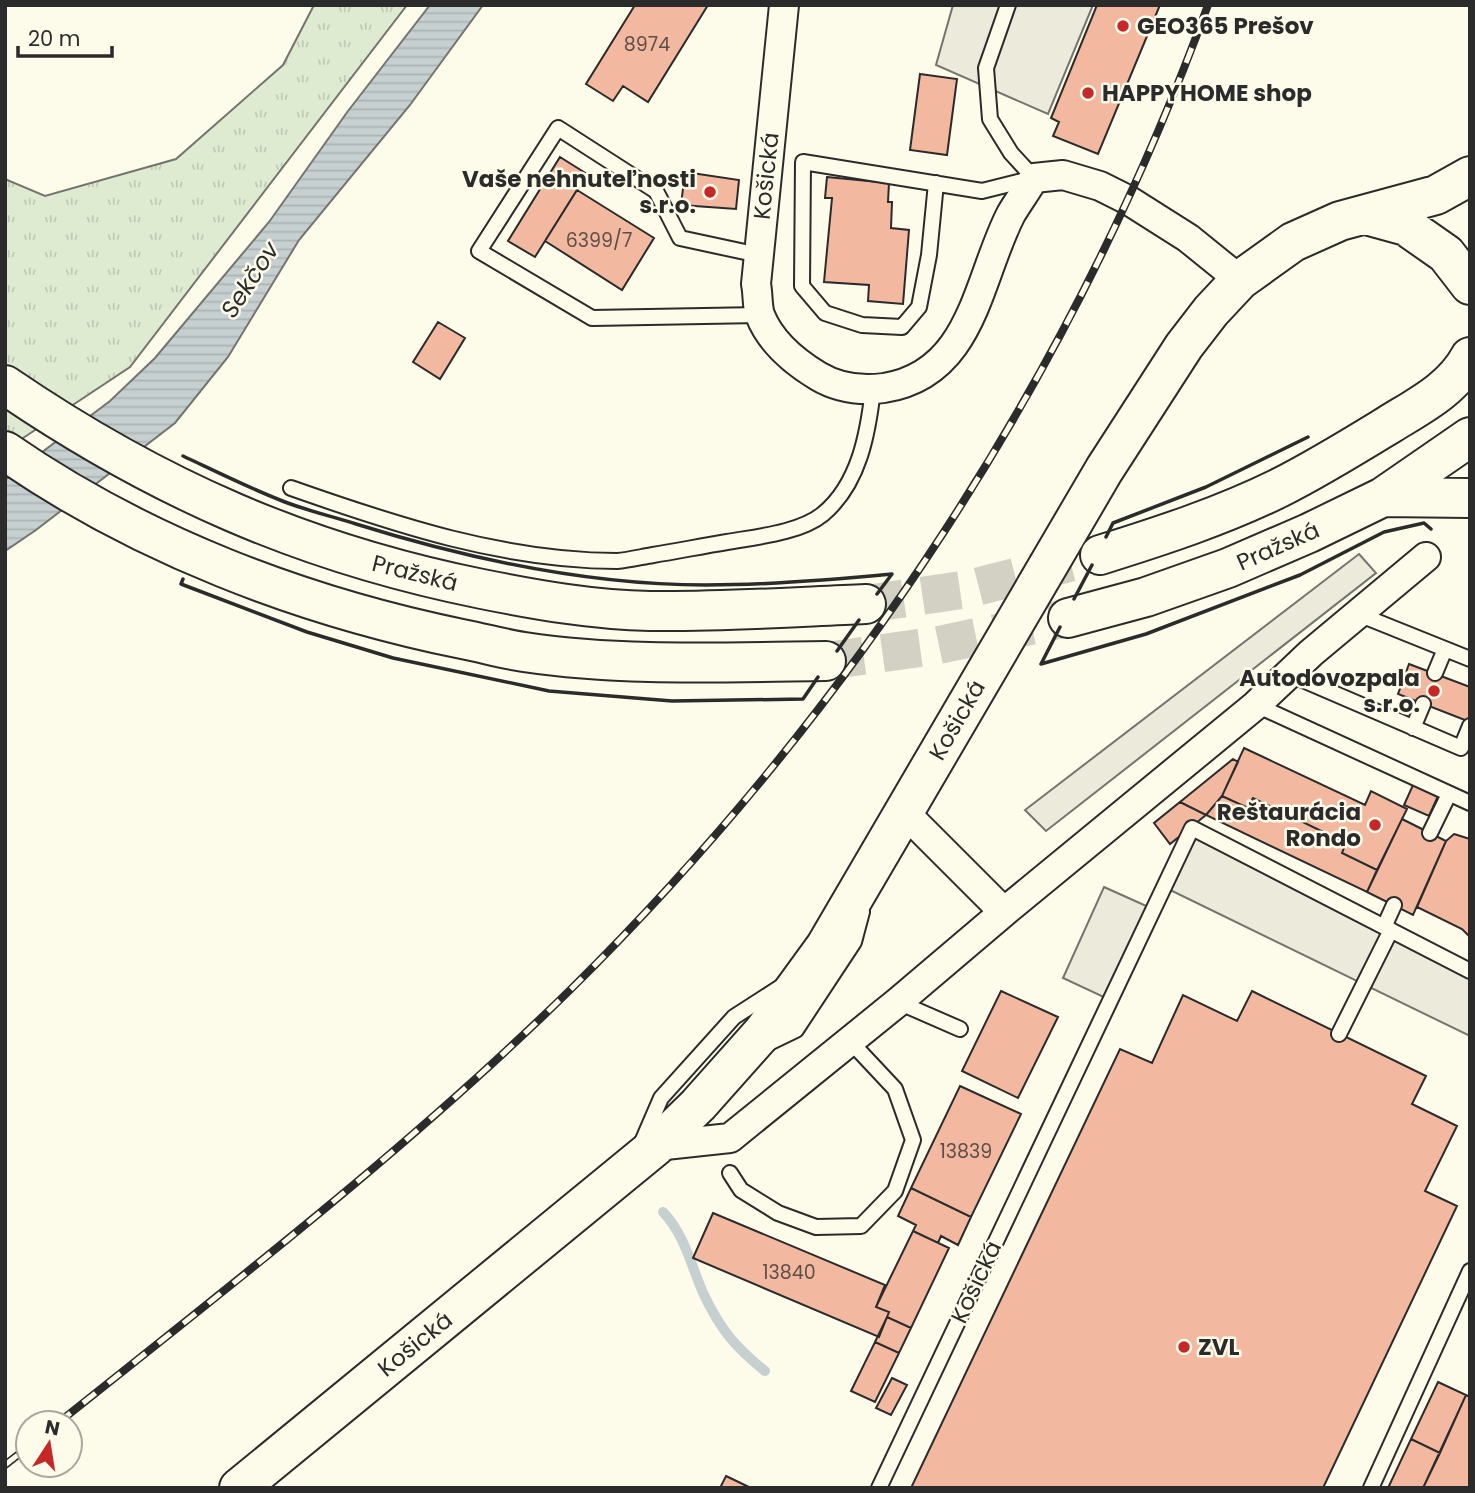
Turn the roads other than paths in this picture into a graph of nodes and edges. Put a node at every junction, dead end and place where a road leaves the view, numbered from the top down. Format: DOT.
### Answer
graph roads {
  1 [pos="783,5"];
  2 [pos="1008,5"];
  3 [pos="1470,176"];
  4 [pos="1034,178"];
  5 [pos="936,183"];
  6 [pos="1366,215"];
  7 [pos="759,255"];
  8 [pos="1240,280"];
  9 [pos="1470,285"];
  10 [pos="760,315"];
  11 [pos="1470,357"];
  12 [pos="5,385"];
  13 [pos="873,389"];
  14 [pos="1470,437"];
  15 [pos="5,450"];
  16 [pos="291,488"];
  17 [pos="1382,497"];
  18 [pos="1470,498"];
  19 [pos="1100,555"];
  20 [pos="1426,557"];
  21 [pos="866,604"];
  22 [pos="1358,614"];
  23 [pos="1068,618"];
  24 [pos="1444,649"];
  25 [pos="1470,659"];
  26 [pos="826,661"];
  27 [pos="1435,673"];
  28 [pos="1289,674"];
  29 [pos="1423,704"];
  30 [pos="1256,705"];
  31 [pos="1470,726"];
  32 [pos="1413,728"];
  33 [pos="1465,750"];
  34 [pos="1449,794"];
  35 [pos="1470,803"];
  36 [pos="903,811"];
  37 [pos="1430,833"];
  38 [pos="875,860"];
  39 [pos="1394,905"];
  40 [pos="1004,912"];
  41 [pos="1387,928"];
  42 [pos="809,968"];
  43 [pos="1470,971"];
  44 [pos="898,1002"];
  45 [pos="960,1029"];
  46 [pos="1339,1034"];
  47 [pos="850,1041"];
  48 [pos="738,1060"];
  49 [pos="644,1156"];
  50 [pos="730,1173"];
  51 [pos="1470,1271"];
  52 [pos="239,1488"];
  53 [pos="879,1488"];
  54 [pos="1371,1488"];
  1 -- 7 [label="street, Košická"];
  2 -- 4 [label="lane"];
  3 -- 6 [label="main road, Košická"];
  4 -- 5 [label="lane"];
  4 -- 8 [label="street"];
  4 -- 13 [label="street, Košická"];
  5 -- 5 [label="lane"];
  6 -- 8 [label="main road, Košická"];
  6 -- 9 [label="main road"];
  7 -- 10 [label="street, Košická"];
  7 -- 10 [label="lane"];
  8 -- 36 [label="main road, Košická"];
  10 -- 13 [label="street, Košická"];
  11 -- 19 [label="main road"];
  12 -- 21 [label="main road, Pražská"];
  13 -- 16 [label="lane"];
  14 -- 17 [label="main road, Pražská"];
  15 -- 26 [label="main road"];
  17 -- 18 [label="main road"];
  17 -- 23 [label="main road, Pražská"];
  20 -- 22 [label="street"];
  22 -- 24 [label="lane"];
  22 -- 28 [label="street"];
  24 -- 25 [label="lane"];
  24 -- 27 [label="lane"];
  28 -- 30 [label="street"];
  28 -- 32 [label="lane"];
  29 -- 32 [label="lane"];
  30 -- 34 [label="lane"];
  30 -- 40 [label="street"];
  31 -- 33 [label="lane"];
  32 -- 33 [label="lane"];
  34 -- 35 [label="lane"];
  34 -- 37 [label="lane"];
  36 -- 38 [label="main road, Košická"];
  36 -- 40 [label="street"];
  38 -- 42 [label="main road, Košická"];
  38 -- 48 [label="lane"];
  39 -- 41 [label="lane"];
  40 -- 44 [label="street"];
  41 -- 43 [label="lane, Košická"];
  41 -- 46 [label="lane"];
  41 -- 53 [label="lane, Košická"];
  42 -- 48 [label="main road, Košická"];
  42 -- 49 [label="lane"];
  44 -- 45 [label="lane"];
  44 -- 47 [label="street"];
  47 -- 49 [label="street"];
  47 -- 50 [label="lane"];
  48 -- 49 [label="main road, Košická"];
  49 -- 52 [label="main road, Košická"];
  51 -- 54 [label="lane"];
}
